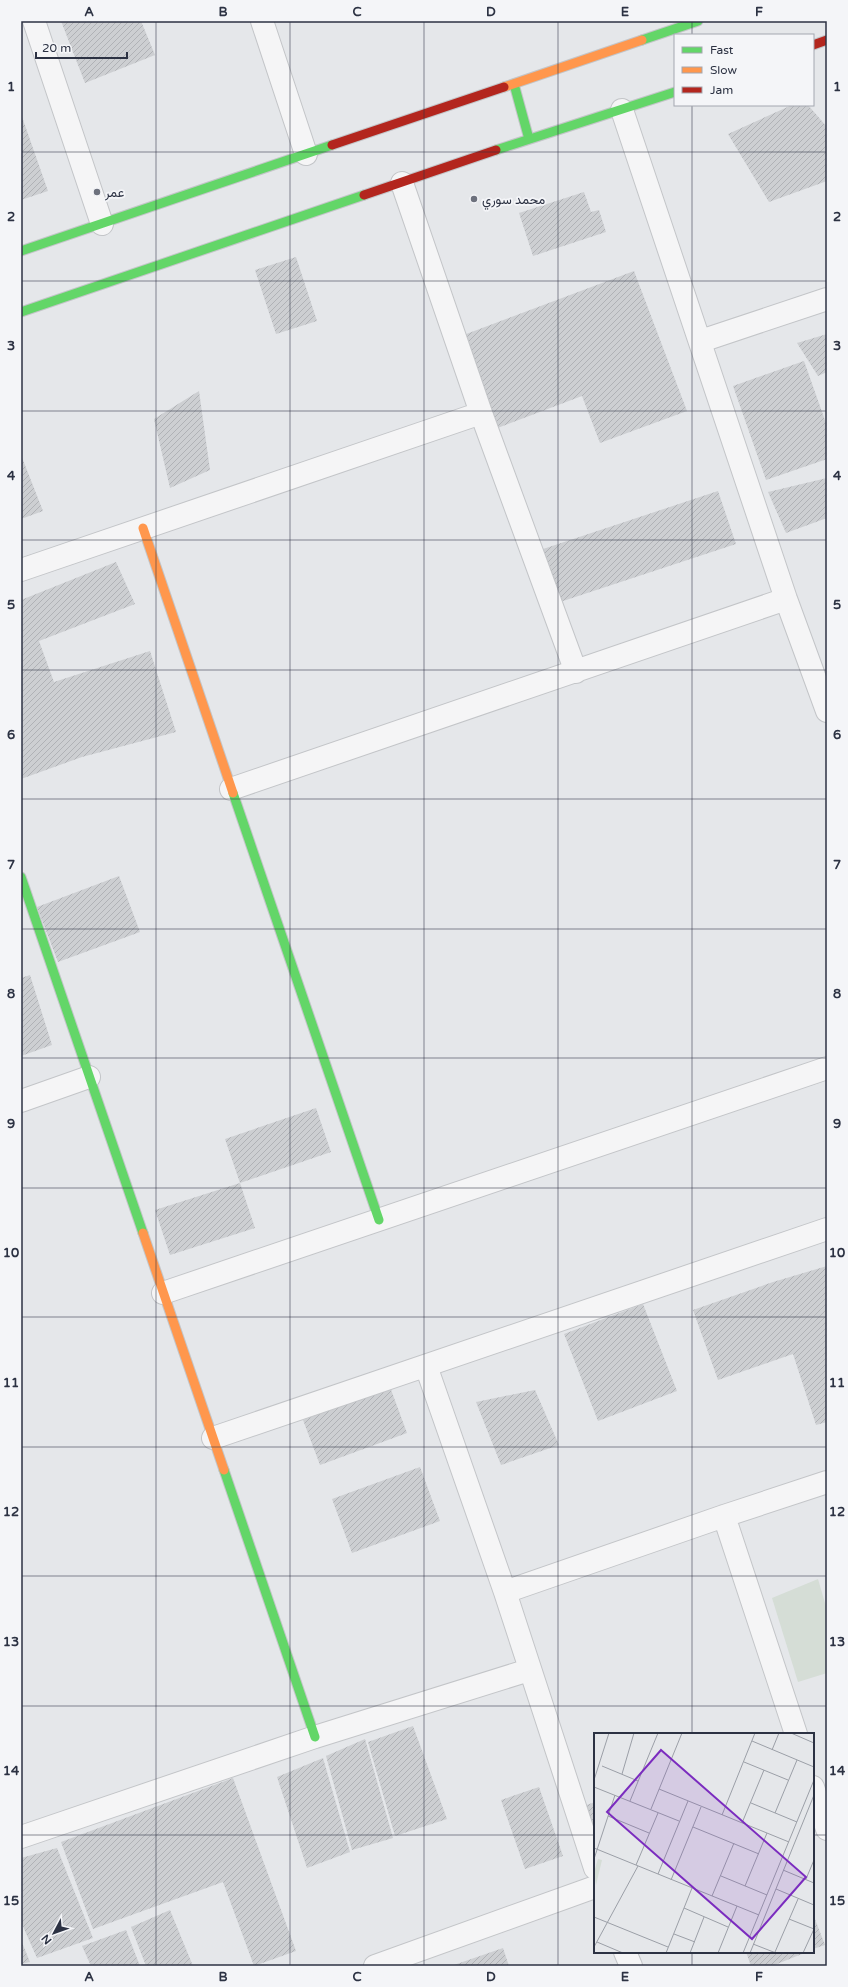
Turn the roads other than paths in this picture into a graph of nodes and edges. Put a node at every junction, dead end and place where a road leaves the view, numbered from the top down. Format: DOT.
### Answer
graph roads {
  1 [pos="34,21"];
  2 [pos="262,21"];
  3 [pos="698,21"];
  4 [pos="827,40"];
  5 [pos="814,45"];
  6 [pos="514,84"];
  7 [pos="674,92"];
  8 [pos="622,110"];
  9 [pos="529,139"];
  10 [pos="306,154"];
  11 [pos="402,183"];
  12 [pos="102,224"];
  13 [pos="21,251"];
  14 [pos="827,299"];
  15 [pos="21,312"];
  16 [pos="701,342"];
  17 [pos="481,413"];
  18 [pos="143,528"];
  19 [pos="21,570"];
  20 [pos="786,599"];
  21 [pos="576,672"];
  22 [pos="827,711"];
  23 [pos="231,789"];
  24 [pos="21,877"];
  25 [pos="827,1068"];
  26 [pos="89,1077"];
  27 [pos="21,1100"];
  28 [pos="379,1220"];
  29 [pos="827,1229"];
  30 [pos="163,1293"];
  31 [pos="426,1366"];
  32 [pos="213,1438"];
  33 [pos="827,1482"];
  34 [pos="724,1516"];
  35 [pos="506,1592"];
  36 [pos="529,1670"];
  37 [pos="796,1733"];
  38 [pos="315,1737"];
  39 [pos="814,1790"];
  40 [pos="827,1829"];
  41 [pos="21,1837"];
  42 [pos="594,1865"];
  43 [pos="594,1887"];
  44 [pos="625,1953"];
  45 [pos="387,1964"];
  46 [pos="630,1966"];
  1 -- 12 [label="street"];
  2 -- 10 [label="street"];
  3 -- 6 [label="street"];
  4 -- 5 [label="street"];
  6 -- 9 [label="street"];
  6 -- 10 [label="street"];
  7 -- 8 [label="street"];
  8 -- 9 [label="street"];
  8 -- 16 [label="street"];
  9 -- 11 [label="street"];
  10 -- 12 [label="street"];
  11 -- 15 [label="street"];
  11 -- 17 [label="street"];
  12 -- 13 [label="street"];
  14 -- 16 [label="street"];
  16 -- 20 [label="street"];
  17 -- 18 [label="street"];
  17 -- 21 [label="street"];
  18 -- 19 [label="street"];
  18 -- 23 [label="street"];
  20 -- 21 [label="street"];
  20 -- 22 [label="street"];
  21 -- 23 [label="street"];
  23 -- 28 [label="street"];
  24 -- 26 [label="street"];
  25 -- 28 [label="street"];
  26 -- 27 [label="street"];
  26 -- 30 [label="street"];
  28 -- 30 [label="street"];
  29 -- 31 [label="street"];
  30 -- 32 [label="street"];
  31 -- 32 [label="street"];
  31 -- 35 [label="street"];
  32 -- 38 [label="street"];
  33 -- 34 [label="street"];
  34 -- 35 [label="street"];
  34 -- 37 [label="street"];
  35 -- 36 [label="street"];
  36 -- 38 [label="street"];
  36 -- 42 [label="street"];
  38 -- 41 [label="street"];
  39 -- 40 [label="street"];
  43 -- 45 [label="street"];
  44 -- 46 [label="street"];
}
